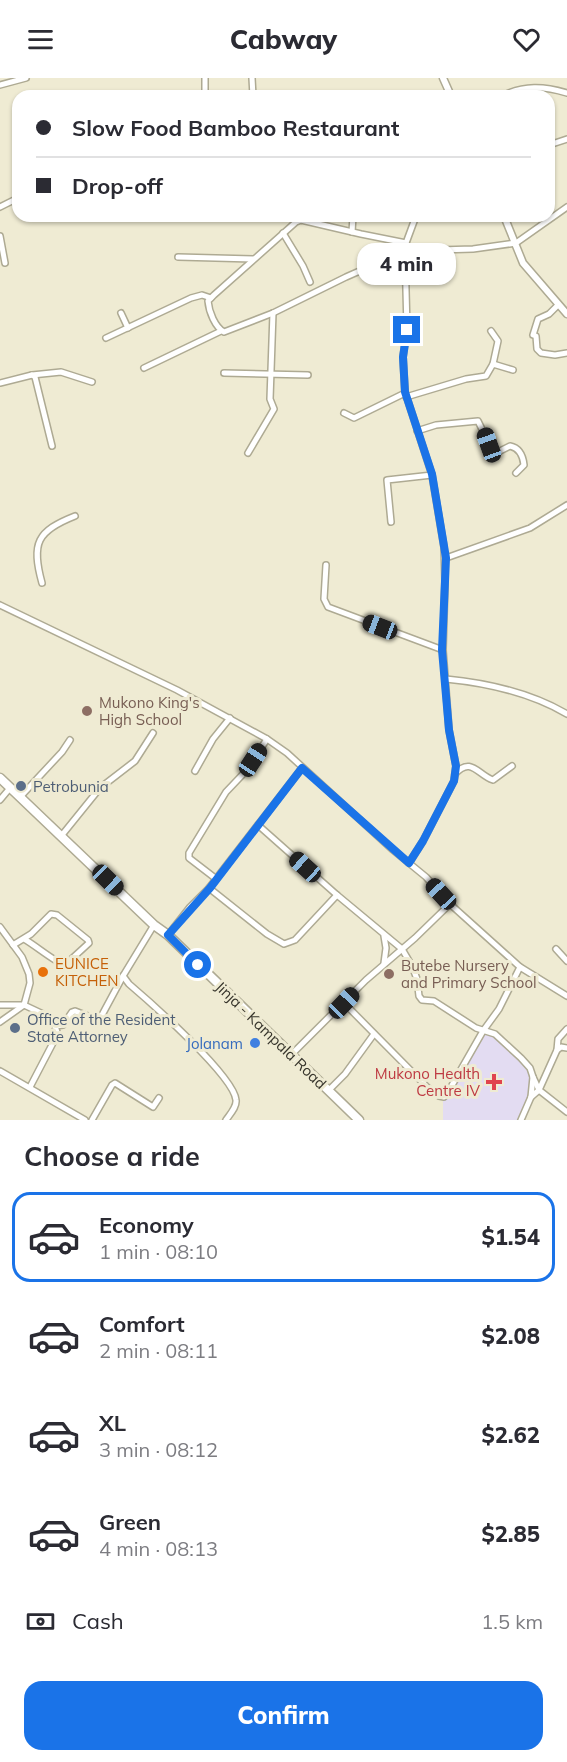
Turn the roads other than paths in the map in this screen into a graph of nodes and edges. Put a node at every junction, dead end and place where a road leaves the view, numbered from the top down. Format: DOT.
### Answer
graph roads {
  1 [pos="26,78"];
  2 [pos="0,85"];
  3 [pos="518,90"];
  4 [pos="553,90"];
  5 [pos="297,222"];
  6 [pos="313,222"];
  7 [pos="353,222"];
  8 [pos="414,222"];
  9 [pos="507,222"];
  10 [pos="546,222"];
  11 [pos="352,232"];
  12 [pos="283,233"];
  13 [pos="0,236"];
  14 [pos="406,243"];
  15 [pos="516,243"];
  16 [pos="405,251"];
  17 [pos="178,258"];
  18 [pos="252,259"];
  19 [pos="5,262"];
  20 [pos="310,282"];
  21 [pos="211,298"];
  22 [pos="558,305"];
  23 [pos="121,313"];
  24 [pos="273,313"];
  25 [pos="567,314"];
  26 [pos="128,328"];
  27 [pos="221,331"];
  28 [pos="491,331"];
  29 [pos="106,338"];
  30 [pos="567,353"];
  31 [pos="493,364"];
  32 [pos="144,368"];
  33 [pos="513,370"];
  34 [pos="224,372"];
  35 [pos="272,373"];
  36 [pos="32,375"];
  37 [pos="308,375"];
  38 [pos="92,382"];
  39 [pos="0,383"];
  40 [pos="406,395"];
  41 [pos="344,413"];
  42 [pos="417,431"];
  43 [pos="52,446"];
  44 [pos="248,453"];
  45 [pos="516,473"];
  46 [pos="432,474"];
  47 [pos="567,505"];
  48 [pos="75,516"];
  49 [pos="391,522"];
  50 [pos="446,558"];
  51 [pos="326,565"];
  52 [pos="42,583"];
  53 [pos="0,605"];
  54 [pos="442,650"];
  55 [pos="446,680"];
  56 [pos="567,714"];
  57 [pos="230,718"];
  58 [pos="153,733"];
  59 [pos="267,739"];
  60 [pos="70,740"];
  61 [pos="512,766"];
  62 [pos="302,768"];
  63 [pos="195,771"];
  64 [pos="455,774"];
  65 [pos="0,778"];
  66 [pos="10,788"];
  67 [pos="21,796"];
  68 [pos="0,800"];
  69 [pos="258,825"];
  70 [pos="62,835"];
  71 [pos="409,863"];
  72 [pos="215,878"];
  73 [pos="210,888"];
  74 [pos="337,895"];
  75 [pos="450,904"];
  76 [pos="154,925"];
  77 [pos="0,927"];
  78 [pos="168,935"];
  79 [pos="384,935"];
  80 [pos="24,939"];
  81 [pos="13,945"];
  82 [pos="402,949"];
  83 [pos="556,949"];
  84 [pos="567,961"];
  85 [pos="384,963"];
  86 [pos="520,967"];
  87 [pos="123,976"];
  88 [pos="567,996"];
  89 [pos="344,1003"];
  90 [pos="0,1005"];
  91 [pos="24,1005"];
  92 [pos="0,1022"];
  93 [pos="55,1026"];
  94 [pos="567,1029"];
  95 [pos="483,1031"];
  96 [pos="374,1034"];
  97 [pos="567,1048"];
  98 [pos="557,1050"];
  99 [pos="291,1055"];
  100 [pos="0,1071"];
  101 [pos="533,1077"];
  102 [pos="30,1087"];
  103 [pos="328,1090"];
  104 [pos="539,1090"];
  105 [pos="531,1097"];
  106 [pos="159,1098"];
  107 [pos="567,1112"];
  108 [pos="85,1120"];
  109 [pos="92,1120"];
  110 [pos="226,1120"];
  111 [pos="359,1120"];
  112 [pos="521,1120"];
  1 -- 2 [label="street"];
  3 -- 4 [label="street"];
  5 -- 12 [label="street"];
  6 -- 11 [label="street"];
  7 -- 11 [label="street"];
  8 -- 14 [label="street"];
  9 -- 15 [label="street"];
  10 -- 15 [label="street"];
  11 -- 14 [label="street"];
  12 -- 18 [label="street"];
  12 -- 20 [label="street"];
  13 -- 19 [label="street"];
  14 -- 16 [label="street"];
  15 -- 16 [label="street"];
  15 -- 22 [label="street"];
  16 -- 24 [label="street"];
  16 -- 40 [label="street"];
  17 -- 18 [label="street"];
  18 -- 21 [label="street"];
  21 -- 26 [label="street"];
  21 -- 27 [label="street"];
  22 -- 25 [label="street"];
  22 -- 30 [label="street"];
  23 -- 26 [label="street"];
  24 -- 27 [label="street"];
  24 -- 35 [label="street"];
  26 -- 29 [label="street"];
  27 -- 32 [label="street"];
  28 -- 31 [label="street"];
  31 -- 33 [label="street"];
  31 -- 40 [label="street"];
  34 -- 35 [label="street"];
  35 -- 37 [label="street"];
  35 -- 44 [label="street"];
  36 -- 38 [label="street"];
  36 -- 39 [label="street"];
  36 -- 43 [label="street"];
  40 -- 41 [label="street"];
  40 -- 42 [label="street"];
  42 -- 45 [label="street"];
  42 -- 46 [label="street"];
  46 -- 49 [label="street"];
  46 -- 50 [label="street"];
  47 -- 50 [label="street"];
  48 -- 52 [label="street"];
  50 -- 54 [label="street"];
  51 -- 54 [label="street"];
  53 -- 57 [label="street"];
  54 -- 55 [label="street"];
  55 -- 56 [label="street"];
  55 -- 64 [label="street"];
  57 -- 59 [label="street"];
  57 -- 63 [label="street"];
  58 -- 70 [label="street"];
  59 -- 62 [label="street"];
  59 -- 72 [label="street"];
  60 -- 67 [label="street"];
  61 -- 64 [label="street"];
  62 -- 69 [label="street"];
  62 -- 71 [label="street"];
  64 -- 71 [label="street"];
  65 -- 66 [label="highway, Jinja - Kampala Road"];
  66 -- 67 [label="highway, Jinja - Kampala Road"];
  66 -- 68 [label="street"];
  67 -- 70 [label="highway, Jinja - Kampala Road"];
  69 -- 72 [label="street"];
  69 -- 74 [label="street"];
  70 -- 76 [label="highway, Jinja - Kampala Road"];
  71 -- 75 [label="street"];
  72 -- 73 [label="street"];
  73 -- 74 [label="street"];
  73 -- 78 [label="street"];
  74 -- 79 [label="street"];
  75 -- 82 [label="street"];
  75 -- 86 [label="street"];
  76 -- 78 [label="highway, Jinja - Kampala Road"];
  76 -- 87 [label="street"];
  77 -- 81 [label="street"];
  78 -- 99 [label="highway, Jinja - Kampala Road"];
  79 -- 82 [label="street"];
  79 -- 85 [label="street"];
  80 -- 80 [label="street"];
  80 -- 81 [label="street"];
  81 -- 91 [label="street"];
  82 -- 85 [label="street"];
  82 -- 95 [label="street"];
  83 -- 84 [label="street"];
  85 -- 89 [label="street"];
  86 -- 88 [label="street"];
  86 -- 95 [label="street"];
  87 -- 93 [label="street"];
  87 -- 110 [label="street"];
  89 -- 96 [label="street"];
  89 -- 99 [label="street"];
  90 -- 91 [label="street"];
  91 -- 92 [label="street"];
  91 -- 93 [label="street"];
  93 -- 102 [label="street"];
  94 -- 98 [label="street"];
  95 -- 96 [label="street"];
  95 -- 101 [label="street"];
  96 -- 103 [label="street"];
  97 -- 98 [label="street"];
  98 -- 104 [label="street"];
  99 -- 103 [label="highway, Jinja - Kampala Road"];
  100 -- 102 [label="street"];
  101 -- 104 [label="street"];
  101 -- 105 [label="street"];
  102 -- 108 [label="street"];
  103 -- 111 [label="highway, Jinja - Kampala Road"];
  104 -- 105 [label="street"];
  104 -- 107 [label="street"];
  105 -- 112 [label="street"];
  106 -- 109 [label="street"];
}
